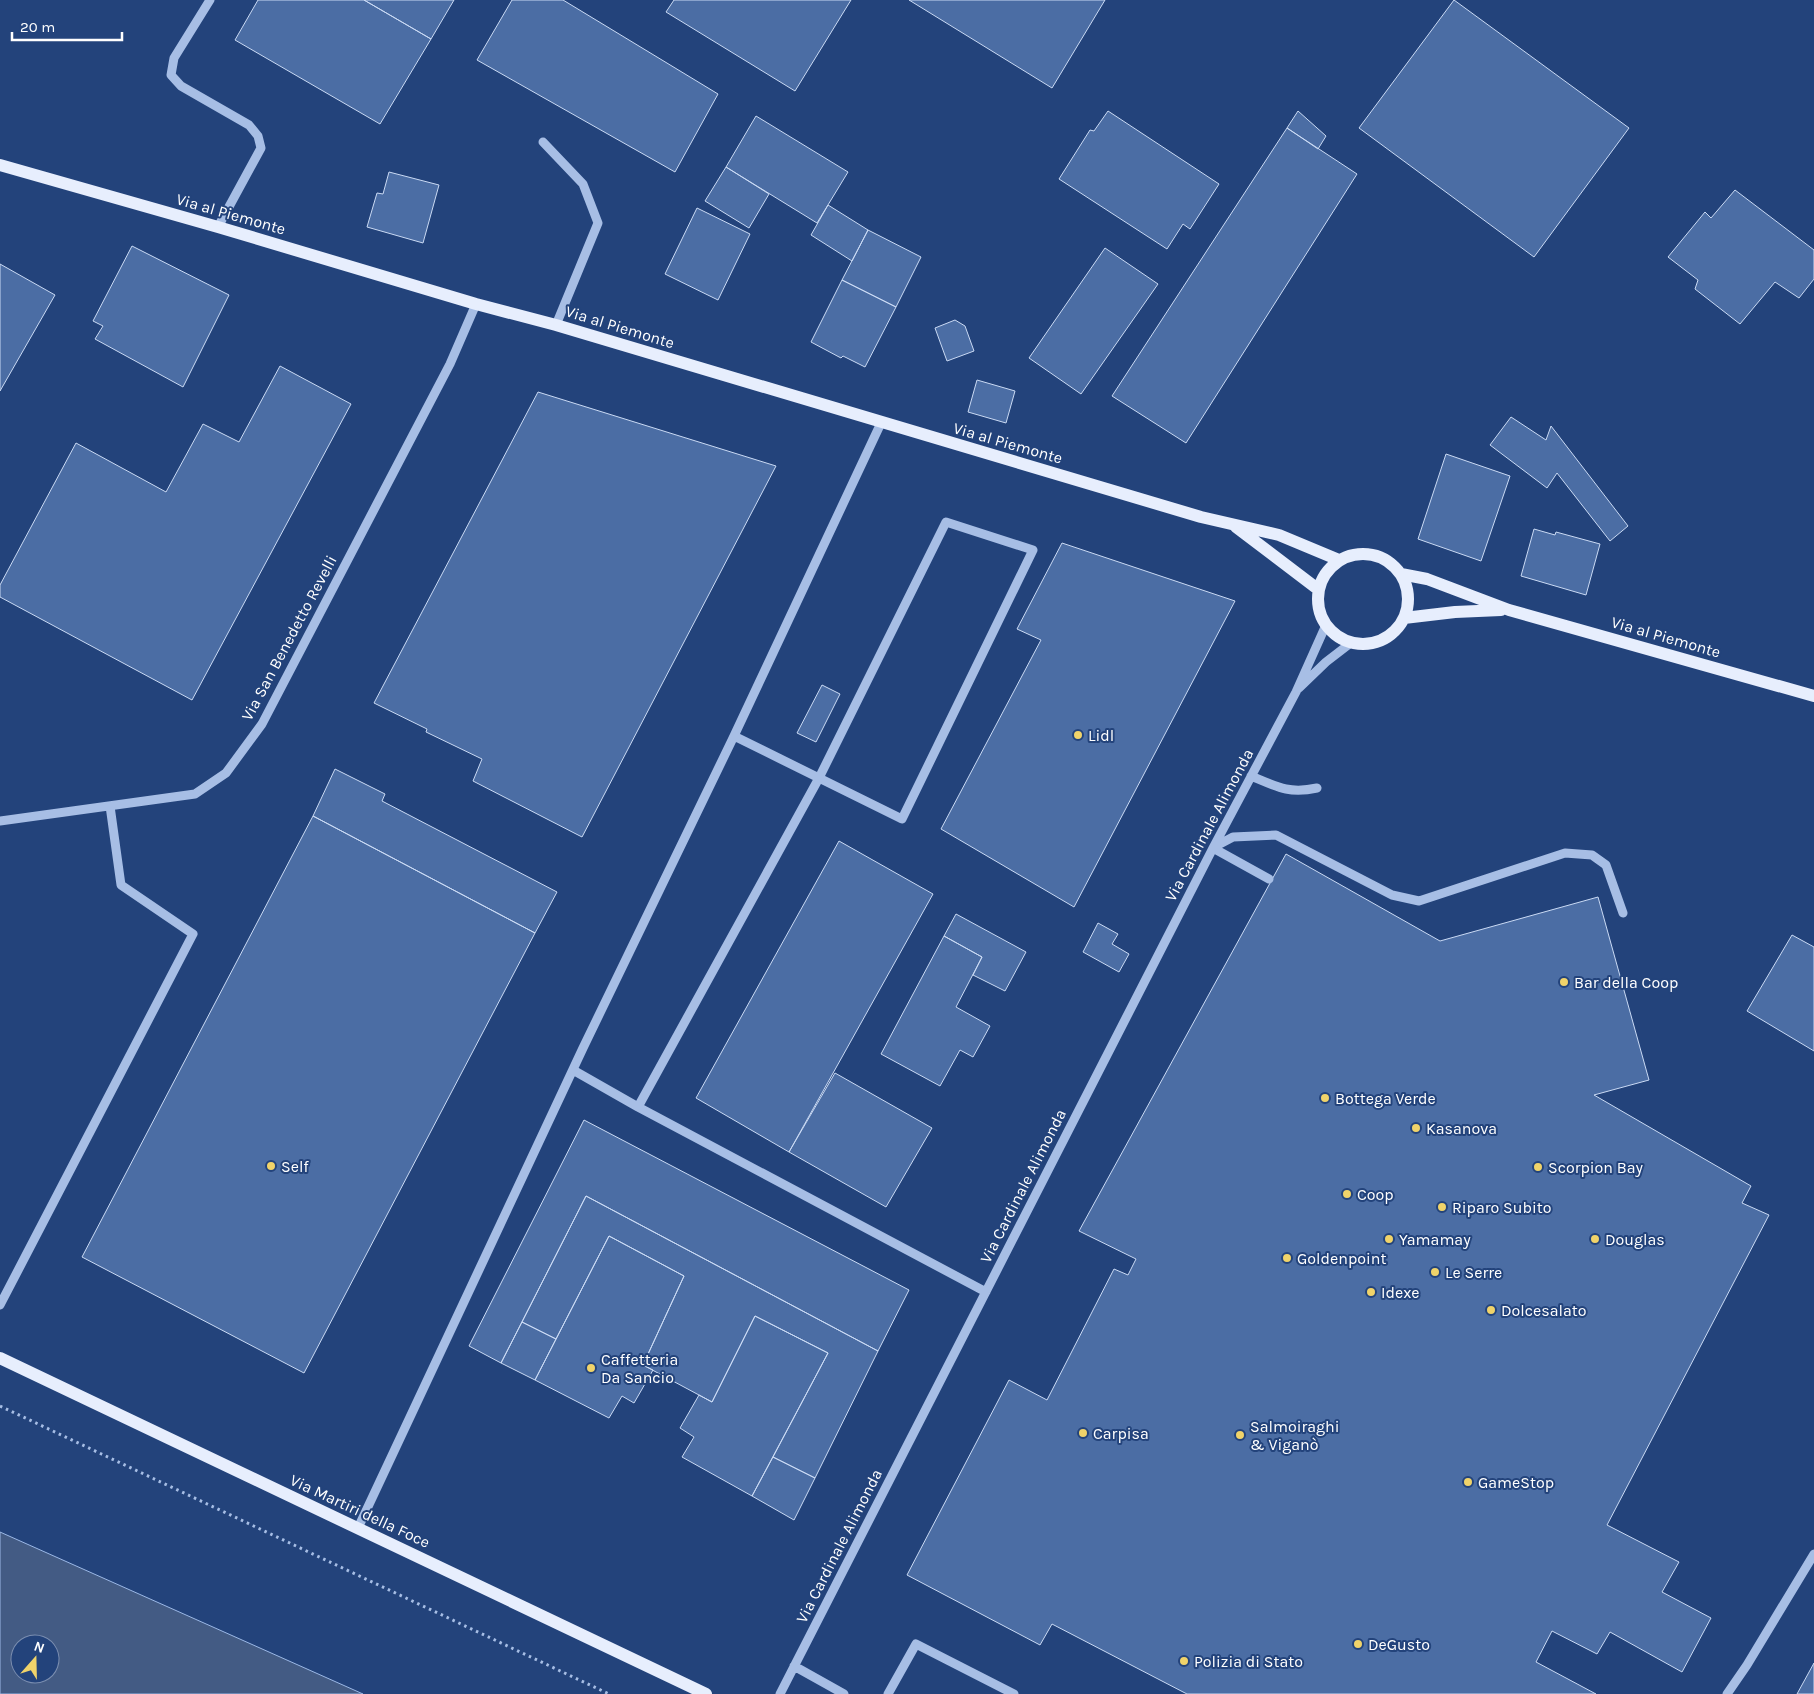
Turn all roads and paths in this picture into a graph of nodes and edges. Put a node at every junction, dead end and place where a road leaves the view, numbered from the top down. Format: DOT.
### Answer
graph roads {
  1 [pos="210,0"];
  2 [pos="543,142"];
  3 [pos="0,165"];
  4 [pos="218,227"];
  5 [pos="476,304"];
  6 [pos="556,325"];
  7 [pos="882,423"];
  8 [pos="1230,523"];
  9 [pos="1339,560"];
  10 [pos="1401,574"];
  11 [pos="1319,590"];
  12 [pos="1509,610"];
  13 [pos="1404,618"];
  14 [pos="1326,625"];
  15 [pos="1352,642"];
  16 [pos="1296,692"];
  17 [pos="1814,696"];
  18 [pos="734,736"];
  19 [pos="1251,776"];
  20 [pos="818,778"];
  21 [pos="1317,788"];
  22 [pos="110,806"];
  23 [pos="0,821"];
  24 [pos="1214,848"];
  25 [pos="1269,879"];
  26 [pos="1623,913"];
  27 [pos="573,1070"];
  28 [pos="638,1107"];
  29 [pos="986,1292"];
  30 [pos="0,1305"];
  31 [pos="0,1358"];
  32 [pos="0,1406"];
  33 [pos="358,1528"];
  34 [pos="1814,1554"];
  35 [pos="794,1666"];
  36 [pos="609,1694"];
  37 [pos="706,1694"];
  38 [pos="780,1694"];
  39 [pos="844,1694"];
  40 [pos="888,1694"];
  41 [pos="1014,1694"];
  42 [pos="1727,1694"];
  1 -- 4 [label="street"];
  2 -- 6 [label="street"];
  3 -- 4 [label="main road, Via al Piemonte"];
  4 -- 5 [label="main road, Via al Piemonte"];
  5 -- 6 [label="main road, Via al Piemonte"];
  5 -- 22 [label="street, Via San Benedetto Revelli"];
  6 -- 7 [label="main road, Via al Piemonte"];
  7 -- 8 [label="main road, Via al Piemonte"];
  7 -- 18 [label="street"];
  8 -- 9 [label="main road, Via al Piemonte"];
  8 -- 11 [label="main road, Via al Piemonte"];
  9 -- 10 [label="main road, Via al Piemonte"];
  9 -- 11 [label="main road"];
  10 -- 12 [label="main road, Via al Piemonte"];
  10 -- 13 [label="main road"];
  11 -- 14 [label="main road"];
  12 -- 13 [label="main road, Via al Piemonte"];
  12 -- 17 [label="main road, Via al Piemonte"];
  13 -- 15 [label="main road"];
  14 -- 15 [label="main road"];
  14 -- 16 [label="street"];
  15 -- 16 [label="street"];
  16 -- 19 [label="street, Via Cardinale Alimonda"];
  18 -- 20 [label="street"];
  18 -- 27 [label="street"];
  19 -- 21 [label="street"];
  19 -- 24 [label="street, Via Cardinale Alimonda"];
  20 -- 20 [label="street"];
  20 -- 28 [label="street"];
  22 -- 23 [label="street, Via San Benedetto Revelli"];
  22 -- 30 [label="street"];
  24 -- 25 [label="street"];
  24 -- 26 [label="street"];
  24 -- 29 [label="street, Via Cardinale Alimonda"];
  27 -- 28 [label="street"];
  27 -- 33 [label="street"];
  28 -- 29 [label="street"];
  29 -- 35 [label="street, Via Cardinale Alimonda"];
  31 -- 33 [label="main road, Via Martiri della Foce"];
  32 -- 36 [label="path"];
  33 -- 37 [label="main road, Via Martiri della Foce"];
  34 -- 42 [label="street"];
  35 -- 38 [label="street, Via Cardinale Alimonda"];
  35 -- 39 [label="street"];
  40 -- 41 [label="street"];
}
